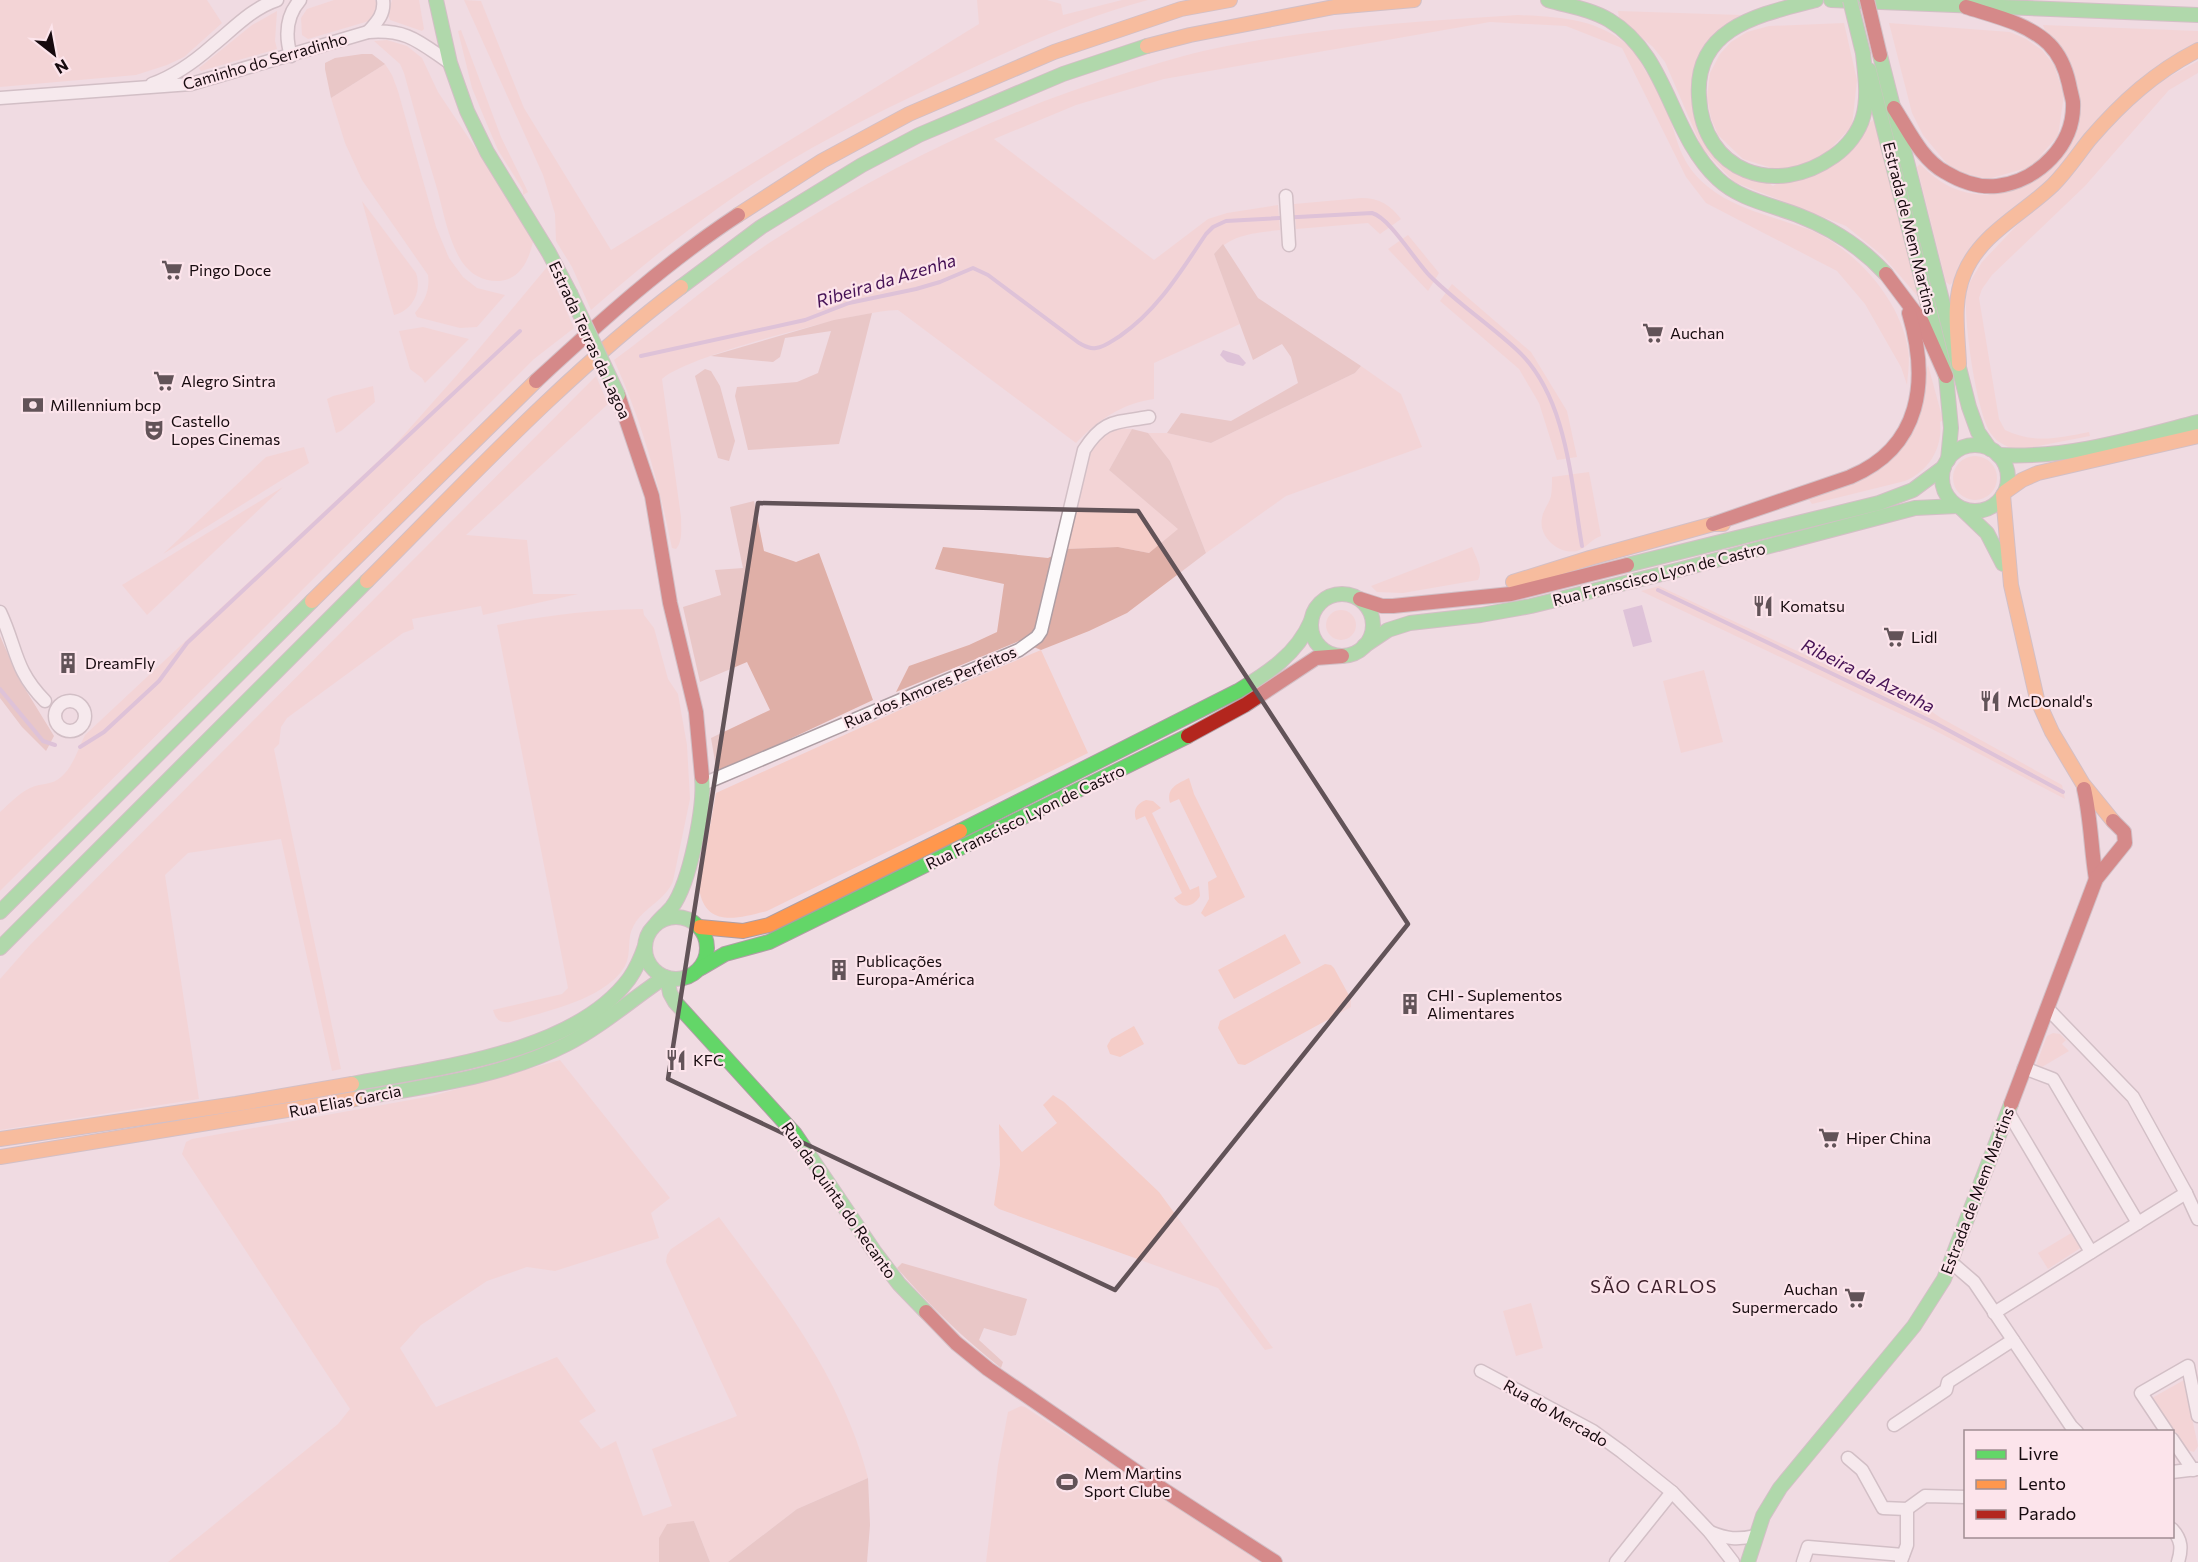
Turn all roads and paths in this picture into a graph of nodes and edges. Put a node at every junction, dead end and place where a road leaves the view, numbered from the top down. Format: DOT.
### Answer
graph roads {
  1 [pos="277,0"];
  2 [pos="300,0"];
  3 [pos="383,0"];
  4 [pos="436,0"];
  5 [pos="1209,0"];
  6 [pos="1230,0"];
  7 [pos="1414,0"];
  8 [pos="1548,0"];
  9 [pos="1816,0"];
  10 [pos="1831,0"];
  11 [pos="1850,0"];
  12 [pos="1867,0"];
  13 [pos="1966,7"];
  14 [pos="1180,9"];
  15 [pos="2198,15"];
  16 [pos="368,32"];
  17 [pos="2198,50"];
  18 [pos="1863,53"];
  19 [pos="291,56"];
  20 [pos="450,63"];
  21 [pos="142,87"];
  22 [pos="0,98"];
  23 [pos="1894,108"];
  24 [pos="1286,196"];
  25 [pos="1288,240"];
  26 [pos="1893,281"];
  27 [pos="1959,364"];
  28 [pos="1946,376"];
  29 [pos="1149,417"];
  30 [pos="2198,422"];
  31 [pos="2198,436"];
  32 [pos="1994,452"];
  33 [pos="1946,464"];
  34 [pos="2004,493"];
  35 [pos="1959,507"];
  36 [pos="1806,523"];
  37 [pos="1713,524"];
  38 [pos="2011,585"];
  39 [pos="1360,599"];
  40 [pos="1446,602"];
  41 [pos="0,612"];
  42 [pos="1311,621"];
  43 [pos="1364,646"];
  44 [pos="1342,656"];
  45 [pos="45,701"];
  46 [pos="703,784"];
  47 [pos="2083,784"];
  48 [pos="2114,822"];
  49 [pos="2089,839"];
  50 [pos="2116,855"];
  51 [pos="687,877"];
  52 [pos="2096,879"];
  53 [pos="0,912"];
  54 [pos="656,924"];
  55 [pos="699,926"];
  56 [pos="645,946"];
  57 [pos="0,948"];
  58 [pos="700,968"];
  59 [pos="666,977"];
  60 [pos="687,977"];
  61 [pos="631,1001"];
  62 [pos="678,1005"];
  63 [pos="2047,1008"];
  64 [pos="2024,1068"];
  65 [pos="2008,1112"];
  66 [pos="0,1139"];
  67 [pos="0,1157"];
  68 [pos="2186,1193"];
  69 [pos="2198,1219"];
  70 [pos="2138,1222"];
  71 [pos="2091,1252"];
  72 [pos="1952,1263"];
  73 [pos="1994,1312"];
  74 [pos="2013,1340"];
  75 [pos="1481,1371"];
  76 [pos="2198,1416"];
  77 [pos="1894,1425"];
  78 [pos="2075,1430"];
  79 [pos="2166,1430"];
  80 [pos="2174,1443"];
  81 [pos="1848,1458"];
  82 [pos="2195,1469"];
  83 [pos="2174,1472"];
  84 [pos="1672,1492"];
  85 [pos="1964,1497"];
  86 [pos="1907,1509"];
  87 [pos="1709,1531"];
  88 [pos="2174,1531"];
  89 [pos="1755,1536"];
  90 [pos="1904,1554"];
  91 [pos="2179,1557"];
  92 [pos="1275,1562"];
  93 [pos="1616,1562"];
  94 [pos="1733,1562"];
  95 [pos="1748,1562"];
  96 [pos="1803,1562"];
  1 -- 21 [label="street"];
  2 -- 19 [label="street"];
  3 -- 16 [label="street"];
  4 -- 20 [label="main road, Estrada Terras da Lagoa"];
  5 -- 14 [label="main road"];
  6 -- 14 [label="main road"];
  7 -- 57 [label="main road"];
  8 -- 26 [label="main road"];
  9 -- 18 [label="main road"];
  10 -- 13 [label="main road"];
  11 -- 18 [label="main road, Estrada de Mem Martins, bridge"];
  12 -- 23 [label="main road, Estrada de Mem Martins, bridge"];
  13 -- 15 [label="main road"];
  13 -- 23 [label="main road"];
  14 -- 53 [label="main road"];
  16 -- 19 [label="street, Caminho do Serradinho"];
  16 -- 20 [label="street, Caminho do Serradinho"];
  17 -- 27 [label="main road"];
  18 -- 28 [label="main road, Estrada de Mem Martins"];
  19 -- 21 [label="street, Caminho do Serradinho"];
  20 -- 46 [label="main road, Estrada Terras da Lagoa, bridge"];
  21 -- 22 [label="street, Caminho do Serradinho"];
  23 -- 27 [label="main road, Estrada de Mem Martins"];
  24 -- 25 [label="street"];
  26 -- 28 [label="main road"];
  26 -- 37 [label="main road"];
  27 -- 32 [label="main road, Estrada de Mem Martins"];
  28 -- 33 [label="main road, Estrada de Mem Martins"];
  29 -- 46 [label="street, Rua dos Amores Perfeitos"];
  30 -- 32 [label="main road"];
  31 -- 34 [label="main road"];
  32 -- 33 [label="main road"];
  32 -- 34 [label="main road"];
  33 -- 35 [label="main road"];
  33 -- 36 [label="main road, Rua Franscisco Lyon de Castro"];
  34 -- 35 [label="main road"];
  34 -- 38 [label="main road, Estrada de Mem Martins"];
  35 -- 38 [label="main road, Estrada de Mem Martins"];
  35 -- 43 [label="main road, Rua Franscisco Lyon de Castro"];
  36 -- 37 [label="main road"];
  36 -- 40 [label="main road, Rua Franscisco Lyon de Castro"];
  37 -- 40 [label="main road"];
  38 -- 47 [label="main road, Estrada de Mem Martins"];
  39 -- 40 [label="main road, Rua Franscisco Lyon de Castro"];
  39 -- 42 [label="main road"];
  39 -- 43 [label="main road"];
  41 -- 45 [label="street"];
  42 -- 44 [label="main road"];
  42 -- 55 [label="main road, Rua Franscisco Lyon de Castro"];
  43 -- 44 [label="main road"];
  44 -- 58 [label="main road, Rua Franscisco Lyon de Castro"];
  46 -- 51 [label="main road, Estrada Terras da Lagoa"];
  47 -- 48 [label="main road, Estrada de Mem Martins"];
  47 -- 49 [label="main road, Estrada de Mem Martins"];
  48 -- 49 [label="main road"];
  48 -- 50 [label="main road, Estrada de Mem Martins"];
  49 -- 50 [label="main road"];
  49 -- 52 [label="main road, Estrada de Mem Martins"];
  50 -- 52 [label="main road, Estrada de Mem Martins"];
  51 -- 54 [label="main road, Estrada Terras da Lagoa"];
  51 -- 55 [label="main road, Estrada Terras da Lagoa"];
  52 -- 63 [label="main road, Estrada de Mem Martins"];
  54 -- 55 [label="main road"];
  54 -- 56 [label="main road"];
  55 -- 58 [label="main road"];
  56 -- 59 [label="main road"];
  56 -- 66 [label="main road, Rua Elias Garcia"];
  58 -- 60 [label="main road"];
  59 -- 60 [label="main road"];
  59 -- 61 [label="main road, Rua Elias Garcia"];
  59 -- 62 [label="main road, Rua da Quinta do Recanto"];
  60 -- 62 [label="main road"];
  61 -- 62 [label="main road"];
  61 -- 67 [label="main road, Rua Elias Garcia"];
  62 -- 92 [label="main road, Rua da Quinta do Recanto"];
  63 -- 64 [label="main road, Estrada de Mem Martins"];
  63 -- 68 [label="street"];
  64 -- 65 [label="main road, Estrada de Mem Martins"];
  64 -- 70 [label="street"];
  65 -- 71 [label="street"];
  65 -- 72 [label="main road, Estrada de Mem Martins"];
  68 -- 69 [label="street"];
  68 -- 70 [label="street"];
  70 -- 71 [label="street"];
  71 -- 73 [label="street"];
  72 -- 73 [label="street"];
  72 -- 89 [label="main road, Estrada de Mem Martins"];
  73 -- 74 [label="street"];
  74 -- 77 [label="street"];
  74 -- 78 [label="street"];
  75 -- 84 [label="street, Rua do Mercado"];
  76 -- 79 [label="street"];
  80 -- 82 [label="street"];
  81 -- 86 [label="street"];
  82 -- 83 [label="street"];
  84 -- 87 [label="street, Rua do Mercado"];
  84 -- 93 [label="street"];
  85 -- 86 [label="street"];
  86 -- 90 [label="street"];
  87 -- 89 [label="street, Rua do Mercado"];
  87 -- 94 [label="street, Rua do Mercado"];
  88 -- 91 [label="street"];
  89 -- 95 [label="main road, Estrada de Mem Martins"];
  90 -- 96 [label="street"];
}
